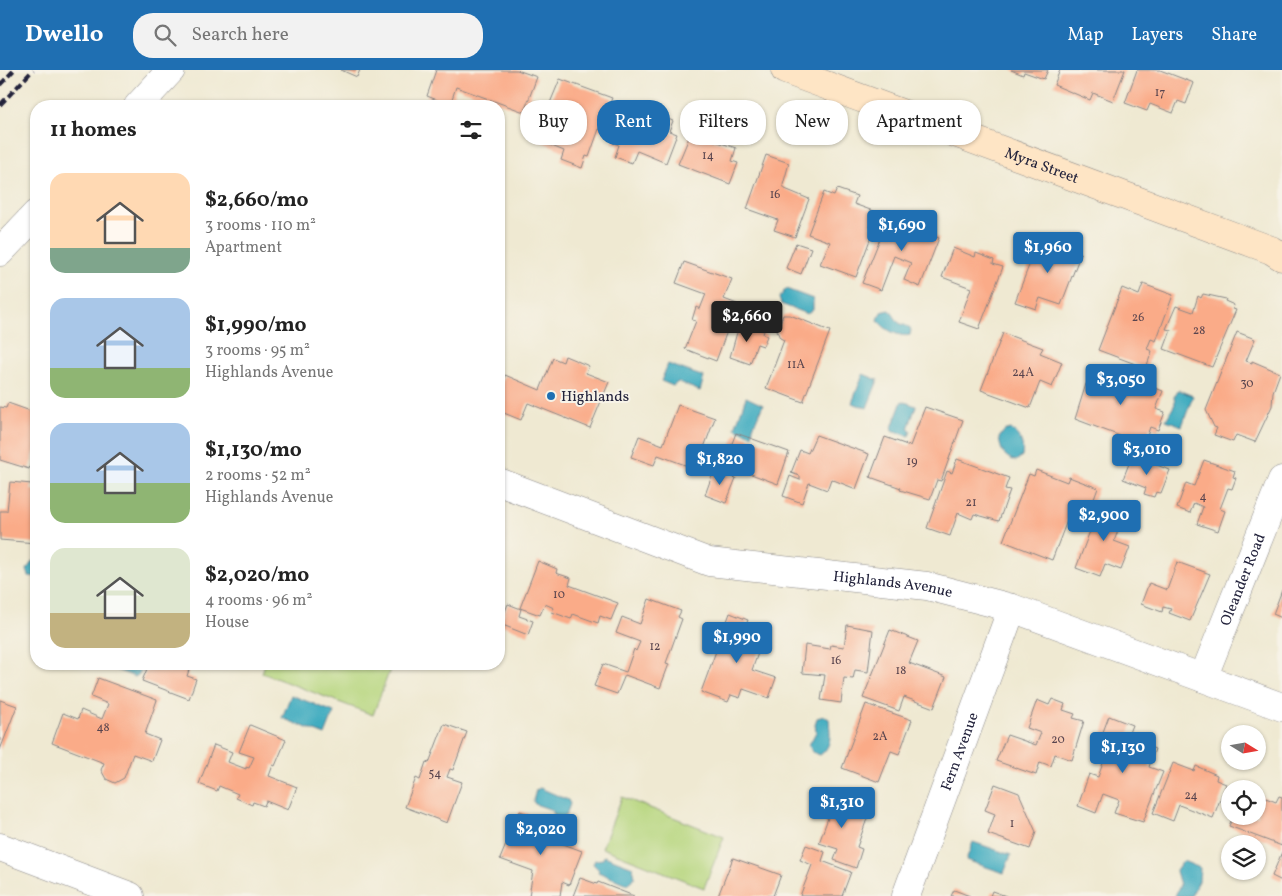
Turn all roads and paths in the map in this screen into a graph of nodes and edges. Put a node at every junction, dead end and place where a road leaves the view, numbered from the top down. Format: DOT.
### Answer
graph roads {
  1 [pos="171,70"];
  2 [pos="785,70"];
  3 [pos="144,100"];
  4 [pos="30,220"];
  5 [pos="0,252"];
  6 [pos="1278,253"];
  7 [pos="1282,480"];
  8 [pos="505,484"];
  9 [pos="1012,608"];
  10 [pos="1203,678"];
  11 [pos="1282,708"];
  12 [pos="0,847"];
  13 [pos="130,896"];
  14 [pos="906,896"];
  1 -- 3 [label="street"];
  2 -- 6 [label="main road, Myra Street"];
  4 -- 5 [label="street"];
  7 -- 10 [label="street, Oleander Road"];
  8 -- 9 [label="street, Highlands Avenue"];
  9 -- 10 [label="street, Highlands Avenue"];
  9 -- 14 [label="street, Fern Avenue"];
  10 -- 11 [label="street, Highlands Avenue"];
  12 -- 13 [label="street"];
}
